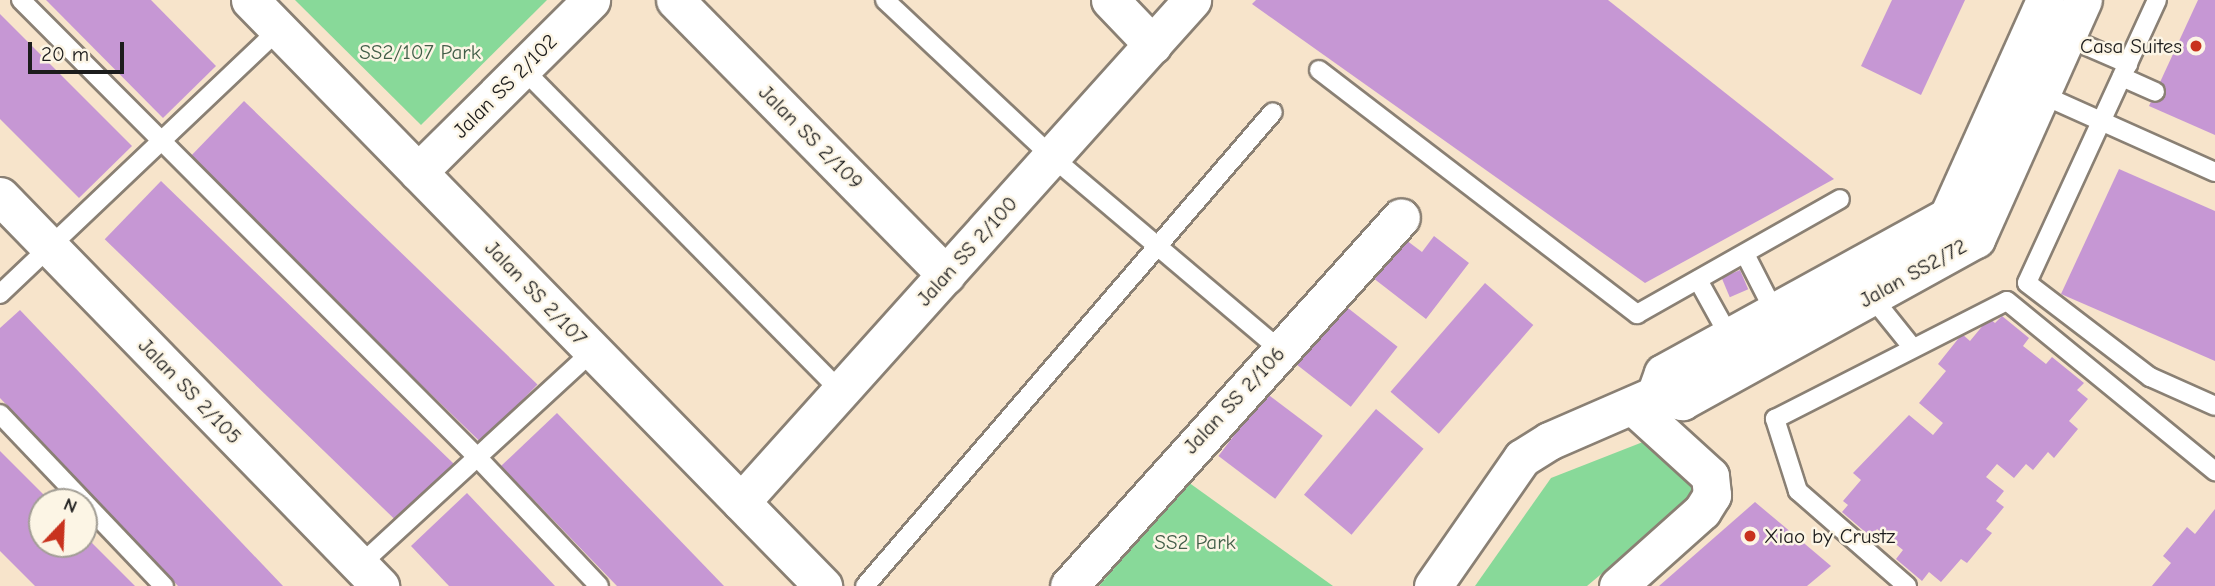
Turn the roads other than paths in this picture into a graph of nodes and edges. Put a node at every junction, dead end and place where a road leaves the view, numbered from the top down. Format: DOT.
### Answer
graph roads {
  1 [pos="21,0"];
  2 [pos="250,0"];
  3 [pos="591,0"];
  4 [pos="675,0"];
  5 [pos="885,0"];
  6 [pos="1110,0"];
  7 [pos="1192,0"];
  8 [pos="2045,0"];
  9 [pos="2083,0"];
  10 [pos="2157,0"];
  11 [pos="279,29"];
  12 [pos="2066,37"];
  13 [pos="1153,45"];
  14 [pos="523,68"];
  15 [pos="1319,70"];
  16 [pos="2125,71"];
  17 [pos="2024,87"];
  18 [pos="2155,92"];
  19 [pos="1273,112"];
  20 [pos="2101,122"];
  21 [pos="159,143"];
  22 [pos="1052,157"];
  23 [pos="418,172"];
  24 [pos="2215,172"];
  25 [pos="0,196"];
  26 [pos="1840,199"];
  27 [pos="1401,217"];
  28 [pos="1157,246"];
  29 [pos="51,247"];
  30 [pos="1745,254"];
  31 [pos="946,275"];
  32 [pos="1698,280"];
  33 [pos="1862,282"];
  34 [pos="0,294"];
  35 [pos="1774,312"];
  36 [pos="1912,347"];
  37 [pos="1280,350"];
  38 [pos="593,351"];
  39 [pos="1737,351"];
  40 [pos="840,391"];
  41 [pos="1644,401"];
  42 [pos="2215,406"];
  43 [pos="0,414"];
  44 [pos="478,458"];
  45 [pos="2215,471"];
  46 [pos="741,502"];
  47 [pos="370,576"];
  48 [pos="164,586"];
  49 [pos="599,586"];
  50 [pos="823,586"];
  51 [pos="864,586"];
  52 [pos="1069,586"];
  53 [pos="1433,586"];
  54 [pos="1618,586"];
  55 [pos="1907,586"];
  1 -- 21 [label="lane"];
  2 -- 11 [label="street, Jalan SS 2/107"];
  3 -- 14 [label="street, Jalan SS 2/102"];
  4 -- 31 [label="street, Jalan SS 2/109"];
  5 -- 22 [label="lane"];
  6 -- 13 [label="street"];
  7 -- 13 [label="street, Jalan SS 2/100"];
  8 -- 17 [label="street, Jalan SS2/72"];
  9 -- 12 [label="street, Jalan SS2/72"];
  10 -- 16 [label="lane"];
  11 -- 21 [label="lane"];
  11 -- 23 [label="street, Jalan SS 2/107"];
  12 -- 16 [label="lane"];
  12 -- 17 [label="street, Jalan SS2/72"];
  13 -- 22 [label="street, Jalan SS 2/100"];
  14 -- 23 [label="street, Jalan SS 2/102"];
  14 -- 40 [label="lane"];
  15 -- 32 [label="lane"];
  16 -- 18 [label="lane"];
  16 -- 20 [label="lane"];
  17 -- 20 [label="lane"];
  17 -- 33 [label="street, Jalan SS2/72"];
  19 -- 28 [label="lane"];
  20 -- 24 [label="lane"];
  20 -- 42 [label="lane"];
  21 -- 29 [label="lane"];
  21 -- 44 [label="lane"];
  22 -- 28 [label="lane"];
  22 -- 31 [label="street, Jalan SS 2/100"];
  23 -- 38 [label="street, Jalan SS 2/107"];
  25 -- 29 [label="street, Jalan SS 2/105"];
  26 -- 30 [label="lane"];
  27 -- 37 [label="street, Jalan SS 2/106"];
  28 -- 37 [label="lane"];
  28 -- 51 [label="lane"];
  29 -- 34 [label="lane"];
  29 -- 47 [label="street, Jalan SS 2/105"];
  30 -- 32 [label="lane"];
  30 -- 35 [label="lane"];
  31 -- 40 [label="street, Jalan SS 2/100"];
  32 -- 39 [label="lane"];
  33 -- 35 [label="street, Jalan SS2/72"];
  33 -- 36 [label="lane"];
  33 -- 39 [label="street, Jalan SS2/72"];
  35 -- 39 [label="street, Jalan SS2/72"];
  36 -- 45 [label="lane"];
  36 -- 55 [label="lane"];
  37 -- 52 [label="street, Jalan SS 2/106"];
  38 -- 44 [label="lane"];
  38 -- 46 [label="street, Jalan SS 2/107"];
  39 -- 41 [label="street, Jalan SS2/72"];
  40 -- 46 [label="street, Jalan SS 2/100"];
  41 -- 53 [label="street"];
  41 -- 54 [label="street"];
  43 -- 48 [label="lane"];
  44 -- 47 [label="lane"];
  44 -- 49 [label="lane"];
  46 -- 50 [label="street, Jalan SS 2/107"];
}
